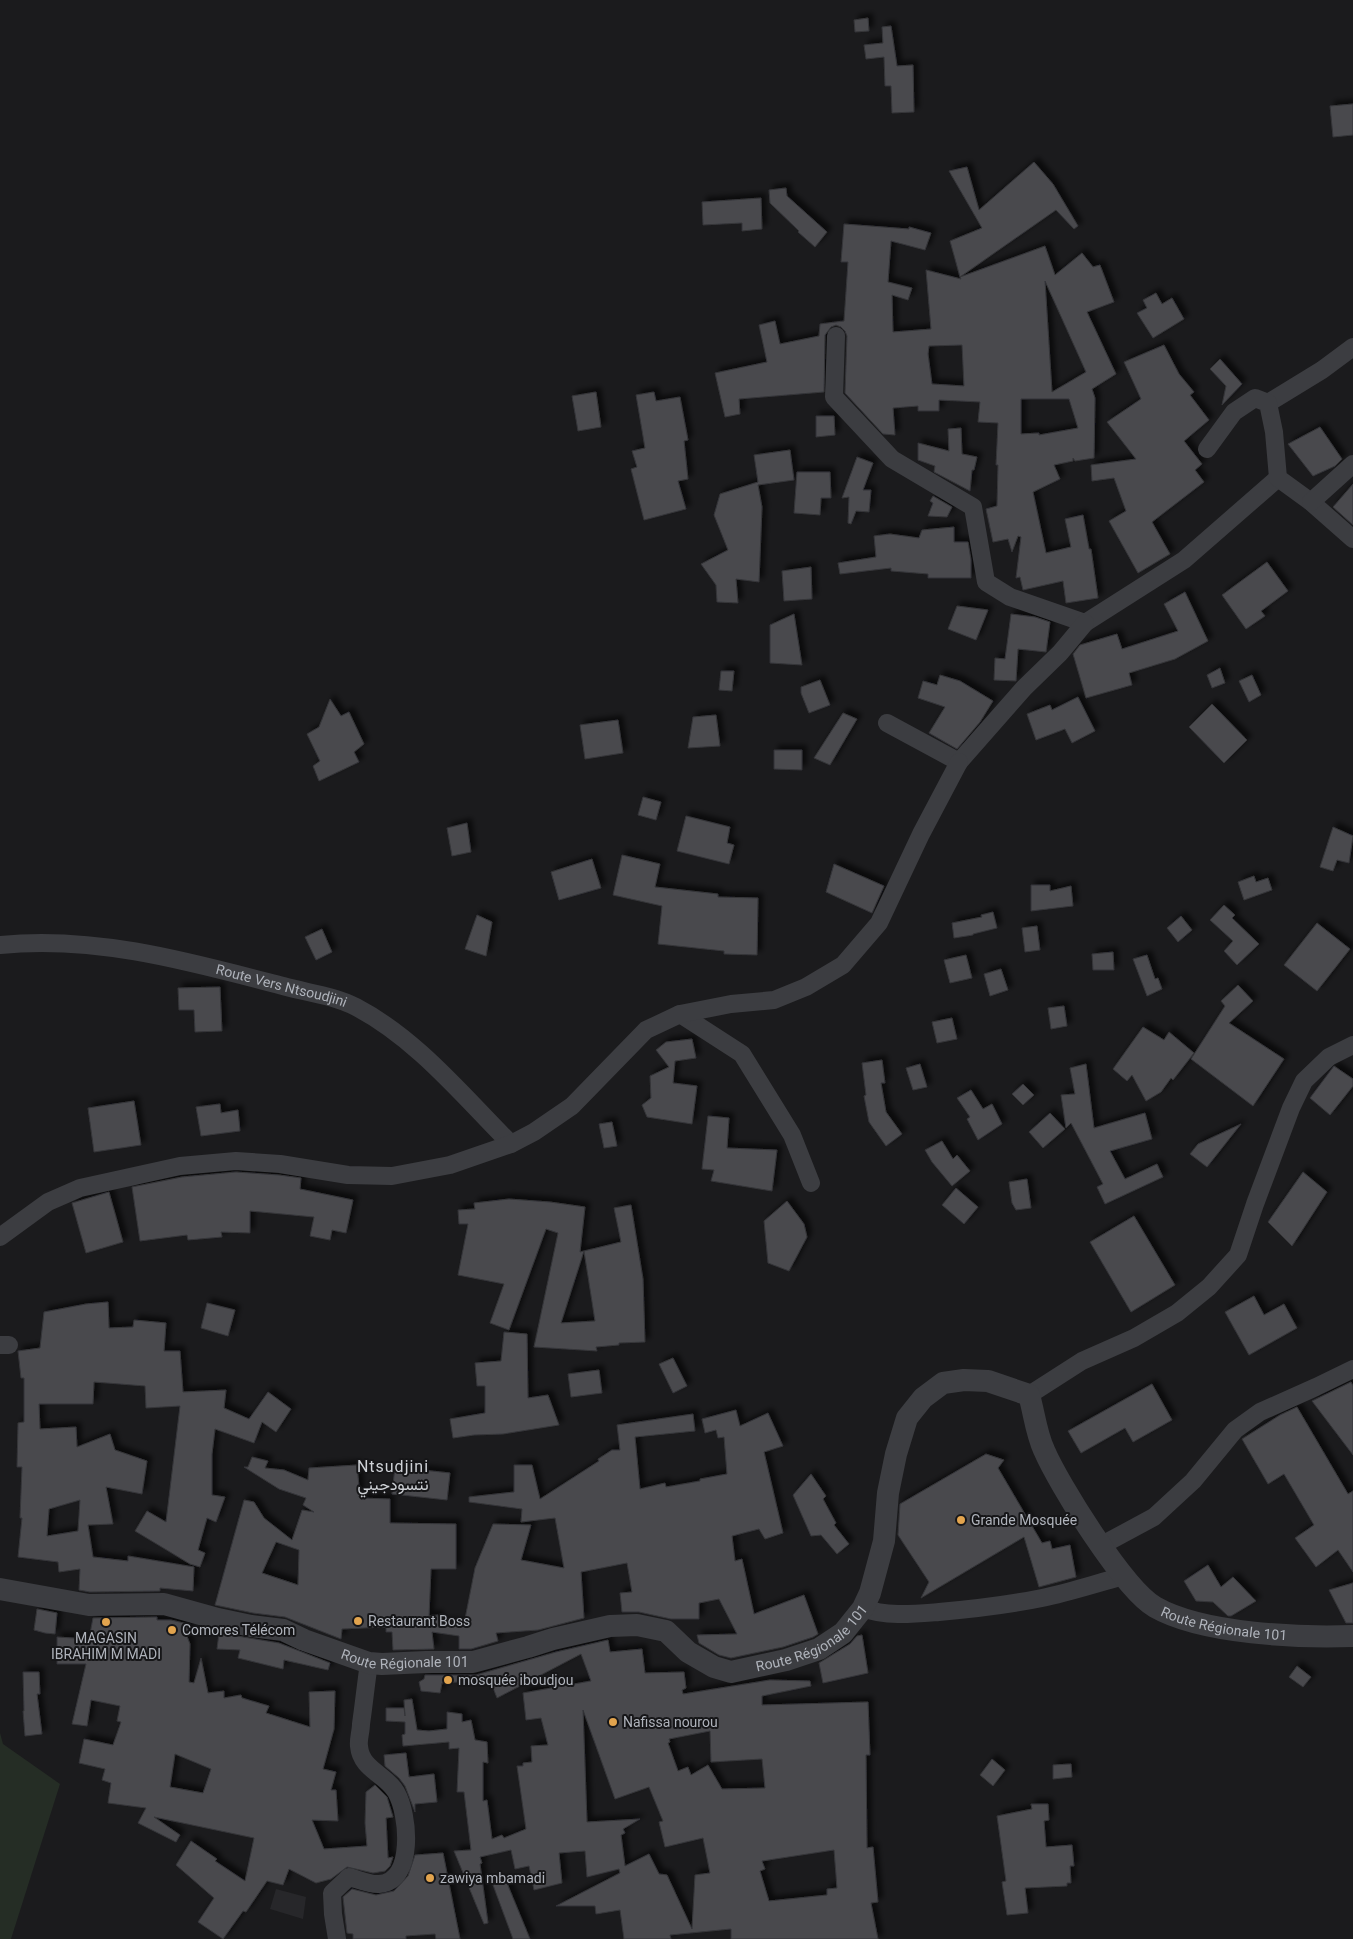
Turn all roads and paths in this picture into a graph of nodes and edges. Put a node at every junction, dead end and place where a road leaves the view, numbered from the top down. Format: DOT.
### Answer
graph roads {
  1 [pos="836,336"];
  2 [pos="1353,347"];
  3 [pos="1268,403"];
  4 [pos="1207,449"];
  5 [pos="1353,464"];
  6 [pos="1278,478"];
  7 [pos="1311,502"];
  8 [pos="1353,539"];
  9 [pos="1085,623"];
  10 [pos="887,723"];
  11 [pos="959,762"];
  12 [pos="0,944"];
  13 [pos="680,1014"];
  14 [pos="1353,1045"];
  15 [pos="511,1144"];
  16 [pos="811,1183"];
  17 [pos="0,1237"];
  18 [pos="1353,1369"];
  19 [pos="1029,1395"];
  20 [pos="1102,1545"];
  21 [pos="1124,1576"];
  22 [pos="0,1589"];
  23 [pos="863,1608"];
  24 [pos="1353,1636"];
  25 [pos="369,1663"];
  26 [pos="337,1939"];
  1 -- 9 [label="street"];
  2 -- 3 [label="street"];
  3 -- 4 [label="street"];
  3 -- 6 [label="street"];
  5 -- 7 [label="street"];
  6 -- 7 [label="street"];
  6 -- 9 [label="street"];
  7 -- 8 [label="street"];
  9 -- 11 [label="street"];
  10 -- 11 [label="street"];
  11 -- 13 [label="street"];
  12 -- 15 [label="street, Route Vers Ntsoudjini"];
  13 -- 15 [label="street"];
  13 -- 16 [label="street"];
  14 -- 19 [label="street"];
  15 -- 17 [label="street"];
  18 -- 20 [label="street"];
  19 -- 20 [label="street, Route Régionale 101"];
  19 -- 23 [label="street, Route Régionale 101"];
  20 -- 21 [label="street, Route Régionale 101"];
  21 -- 23 [label="street"];
  21 -- 24 [label="street, Route Régionale 101"];
  22 -- 25 [label="street, Route Régionale 101"];
  23 -- 25 [label="street, Route Régionale 101"];
  25 -- 26 [label="street"];
}
